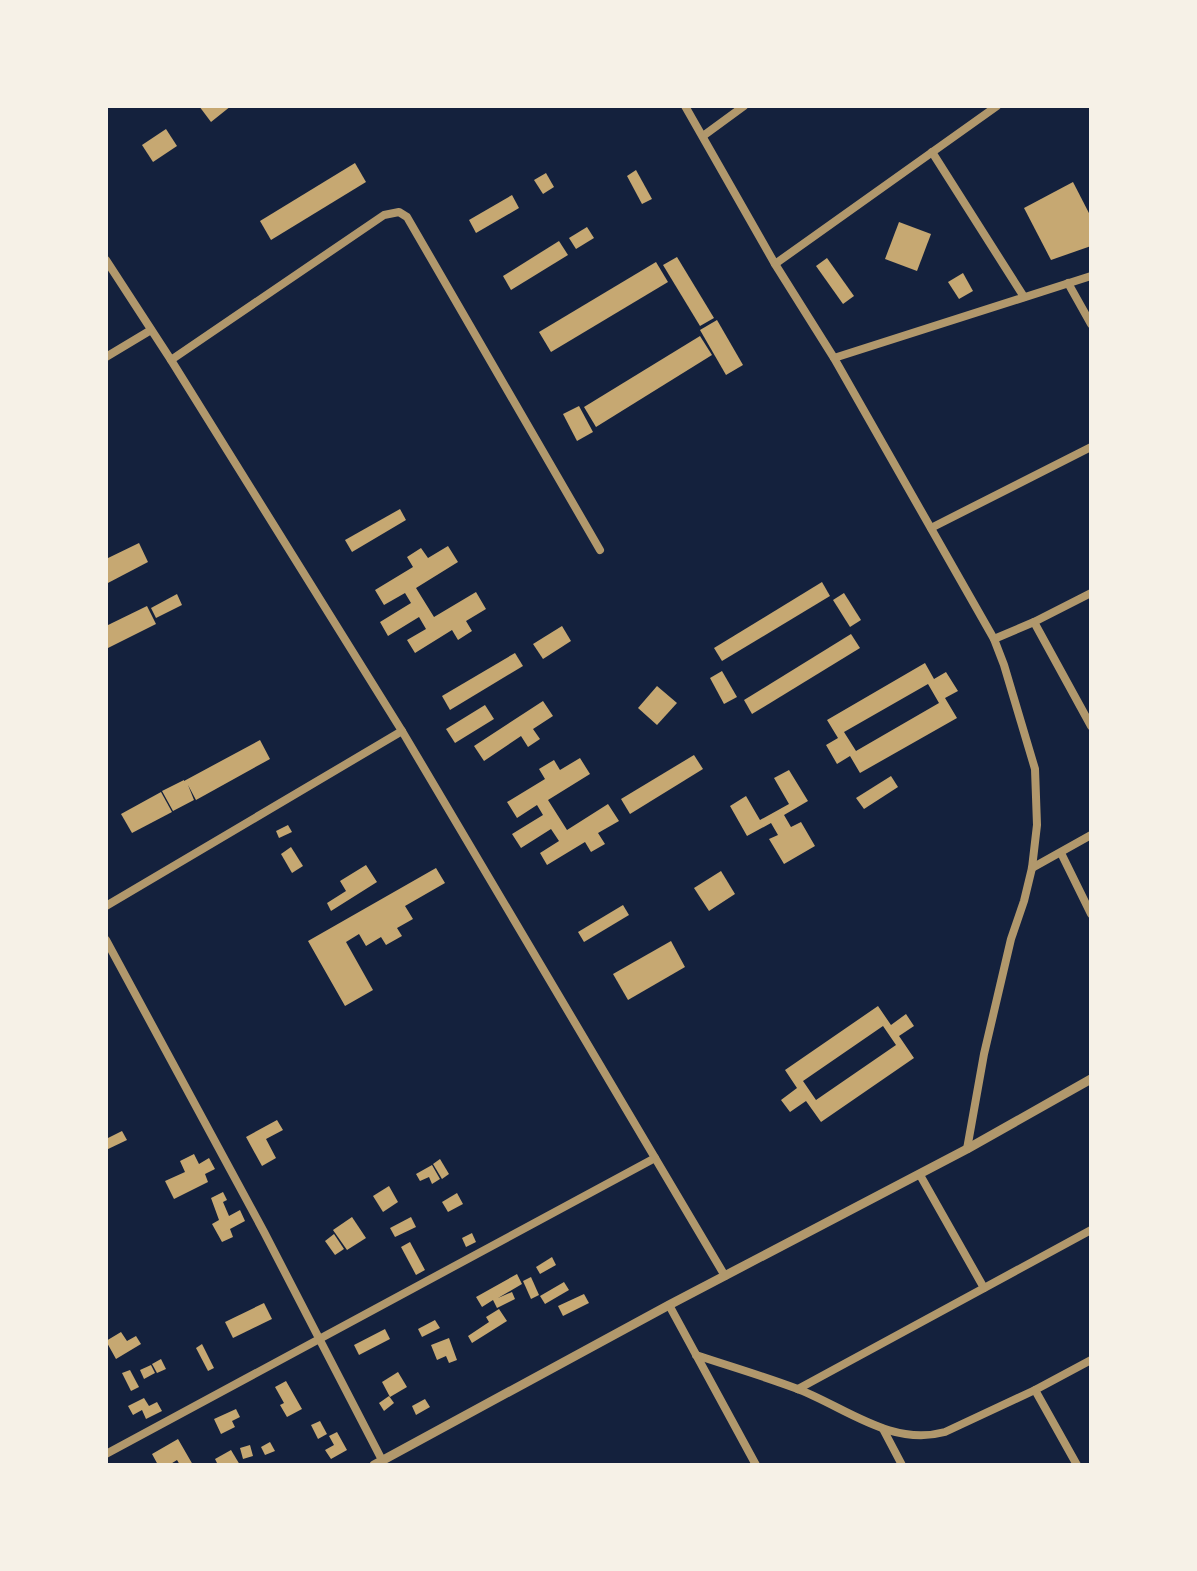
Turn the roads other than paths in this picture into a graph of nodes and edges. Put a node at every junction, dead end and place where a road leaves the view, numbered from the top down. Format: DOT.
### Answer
graph roads {
  1 [pos="685,106"];
  2 [pos="744,106"];
  3 [pos="997,106"];
  4 [pos="703,136"];
  5 [pos="932,152"];
  6 [pos="106,260"];
  7 [pos="775,264"];
  8 [pos="1091,276"];
  9 [pos="1068,283"];
  10 [pos="1024,297"];
  11 [pos="1091,324"];
  12 [pos="151,330"];
  13 [pos="106,357"];
  14 [pos="834,358"];
  15 [pos="171,360"];
  16 [pos="1091,447"];
  17 [pos="931,528"];
  18 [pos="600,550"];
  19 [pos="1091,593"];
  20 [pos="1034,622"];
  21 [pos="994,639"];
  22 [pos="1091,726"];
  23 [pos="402,731"];
  24 [pos="1091,835"];
  25 [pos="1061,853"];
  26 [pos="1032,868"];
  27 [pos="106,906"];
  28 [pos="1091,914"];
  29 [pos="106,940"];
  30 [pos="1091,1079"];
  31 [pos="967,1149"];
  32 [pos="655,1158"];
  33 [pos="920,1175"];
  34 [pos="1091,1230"];
  35 [pos="725,1276"];
  36 [pos="984,1288"];
  37 [pos="669,1305"];
  38 [pos="320,1338"];
  39 [pos="696,1355"];
  40 [pos="1091,1360"];
  41 [pos="798,1389"];
  42 [pos="1035,1390"];
  43 [pos="883,1429"];
  44 [pos="106,1454"];
  45 [pos="378,1463"];
  46 [pos="756,1465"];
  47 [pos="902,1465"];
  48 [pos="1077,1465"];
  1 -- 4 [label="street"];
  2 -- 4 [label="street"];
  3 -- 5 [label="street"];
  4 -- 7 [label="street"];
  5 -- 7 [label="street"];
  5 -- 10 [label="street"];
  6 -- 12 [label="street"];
  7 -- 14 [label="street"];
  8 -- 9 [label="street"];
  9 -- 10 [label="street"];
  9 -- 11 [label="street"];
  10 -- 14 [label="street"];
  12 -- 13 [label="street"];
  12 -- 15 [label="street"];
  14 -- 17 [label="street"];
  15 -- 18 [label="street"];
  15 -- 23 [label="street"];
  16 -- 17 [label="street"];
  17 -- 21 [label="street"];
  19 -- 20 [label="street"];
  20 -- 21 [label="street"];
  20 -- 22 [label="street"];
  21 -- 26 [label="street"];
  23 -- 27 [label="street"];
  23 -- 32 [label="street"];
  24 -- 25 [label="street"];
  25 -- 26 [label="street"];
  25 -- 28 [label="street"];
  26 -- 31 [label="street"];
  29 -- 38 [label="street"];
  30 -- 31 [label="street"];
  31 -- 33 [label="street"];
  32 -- 35 [label="street"];
  32 -- 38 [label="street"];
  33 -- 35 [label="street"];
  33 -- 36 [label="street"];
  34 -- 36 [label="street"];
  35 -- 37 [label="street"];
  36 -- 41 [label="street"];
  37 -- 39 [label="street"];
  37 -- 45 [label="street"];
  38 -- 44 [label="street"];
  38 -- 45 [label="street"];
  39 -- 41 [label="street"];
  39 -- 46 [label="street"];
  40 -- 42 [label="street"];
  41 -- 43 [label="street"];
  42 -- 43 [label="street"];
  42 -- 48 [label="street"];
  43 -- 47 [label="street"];
}
